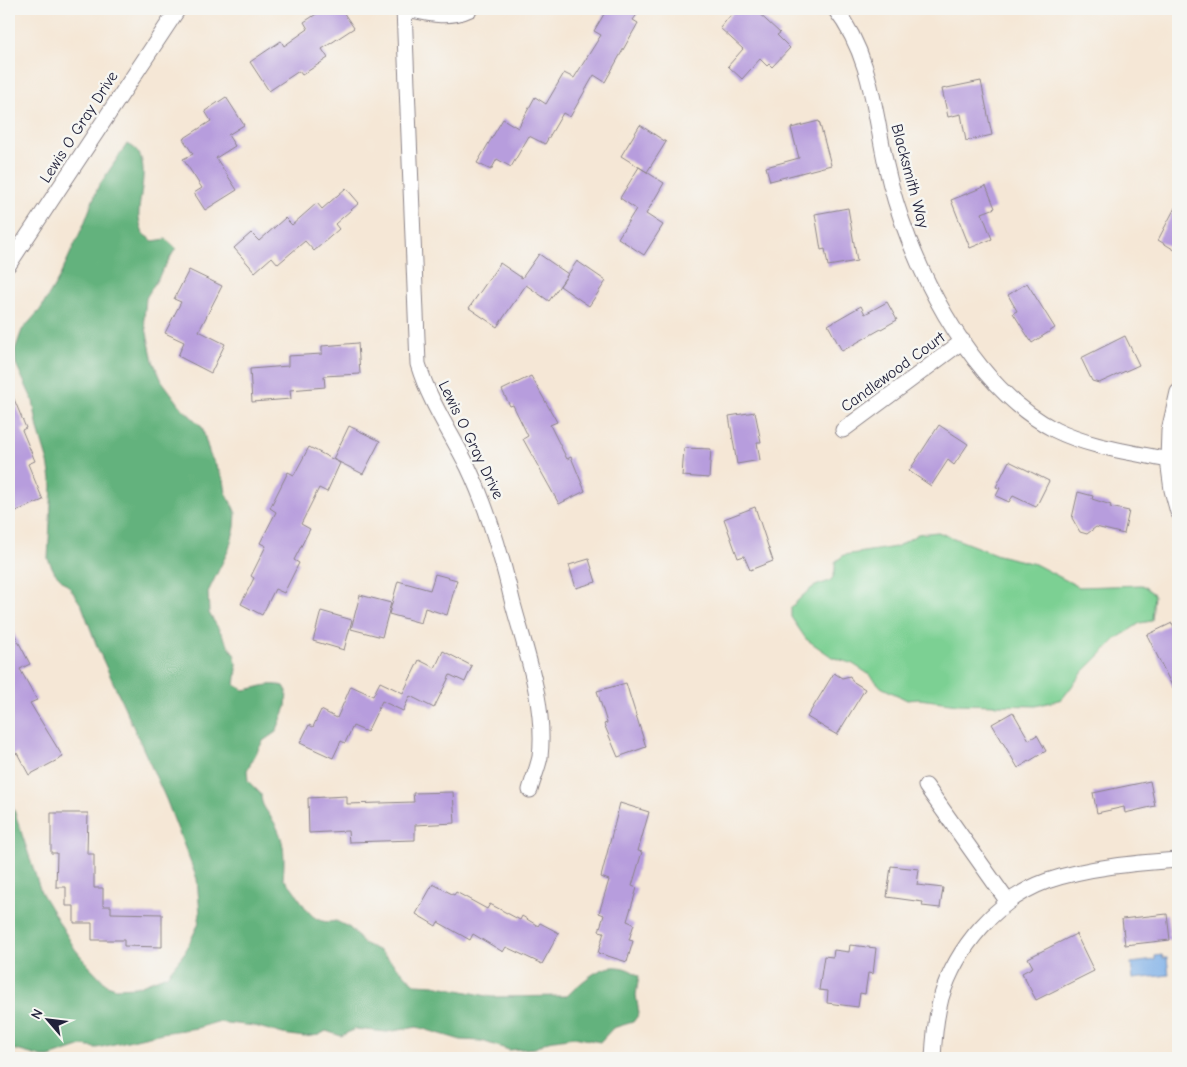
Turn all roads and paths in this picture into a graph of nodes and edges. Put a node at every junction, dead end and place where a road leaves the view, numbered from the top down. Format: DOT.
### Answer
graph roads {
  1 [pos="178,9"];
  2 [pos="404,9"];
  3 [pos="408,9"];
  4 [pos="470,9"];
  5 [pos="835,9"];
  6 [pos="9,264"];
  7 [pos="963,341"];
  8 [pos="1178,392"];
  9 [pos="843,430"];
  10 [pos="1168,460"];
  11 [pos="1178,512"];
  12 [pos="926,786"];
  13 [pos="530,790"];
  14 [pos="1178,860"];
  15 [pos="1008,902"];
  16 [pos="933,1058"];
  1 -- 6 [label="street, Lewis O Gray Drive"];
  2 -- 13 [label="street, Lewis O Gray Drive"];
  3 -- 4 [label="street"];
  5 -- 7 [label="street, Blacksmith Way"];
  7 -- 9 [label="street, Candlewood Court"];
  7 -- 10 [label="street, Blacksmith Way"];
  8 -- 10 [label="street"];
  10 -- 11 [label="street"];
  12 -- 15 [label="street"];
  14 -- 15 [label="street"];
  15 -- 16 [label="street"];
}
